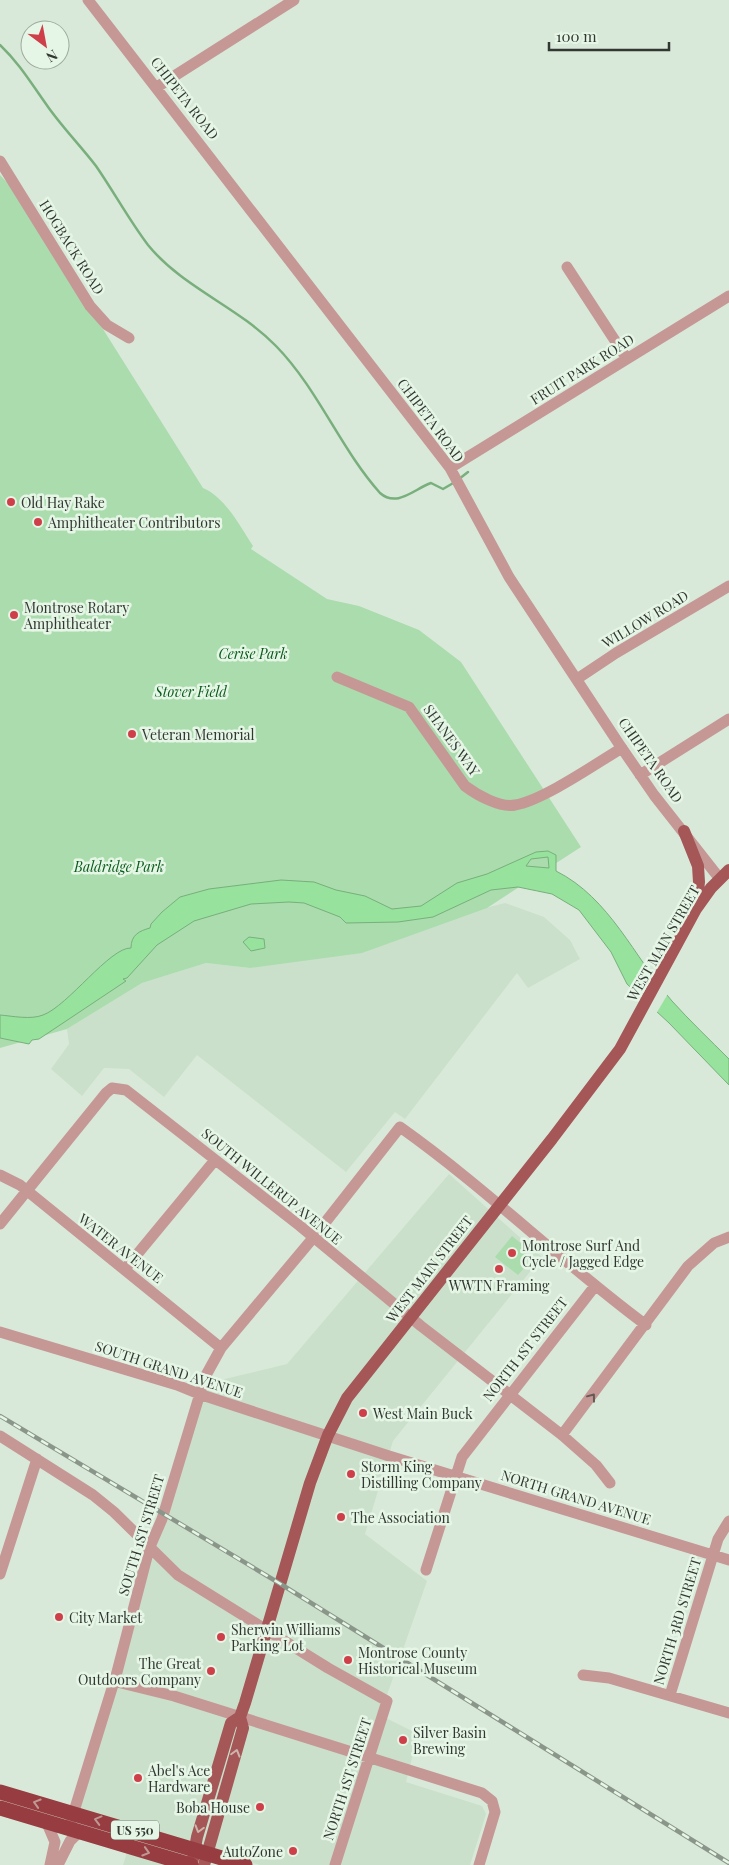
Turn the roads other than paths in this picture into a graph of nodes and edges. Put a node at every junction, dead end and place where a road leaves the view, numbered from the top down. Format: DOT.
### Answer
graph roads {
  1 [pos="88,0"];
  2 [pos="294,0"];
  3 [pos="158,87"];
  4 [pos="0,161"];
  5 [pos="567,266"];
  6 [pos="729,296"];
  7 [pos="129,338"];
  8 [pos="627,359"];
  9 [pos="450,468"];
  10 [pos="729,586"];
  11 [pos="337,677"];
  12 [pos="577,679"];
  13 [pos="729,719"];
  14 [pos="622,748"];
  15 [pos="640,775"];
  16 [pos="684,831"];
  17 [pos="724,874"];
  18 [pos="696,910"];
  19 [pos="214,1160"];
  20 [pos="0,1175"];
  21 [pos="26,1192"];
  22 [pos="499,1205"];
  23 [pos="0,1224"];
  24 [pos="729,1237"];
  25 [pos="313,1238"];
  26 [pos="125,1269"];
  27 [pos="595,1286"];
  28 [pos="410,1317"];
  29 [pos="646,1325"];
  30 [pos="0,1332"];
  31 [pos="221,1348"];
  32 [pos="199,1394"];
  33 [pos="509,1394"];
  34 [pos="328,1435"];
  35 [pos="0,1436"];
  36 [pos="562,1436"];
  37 [pos="37,1459"];
  38 [pos="456,1475"];
  39 [pos="610,1483"];
  40 [pos="729,1521"];
  41 [pos="149,1549"];
  42 [pos="713,1555"];
  43 [pos="729,1560"];
  44 [pos="426,1570"];
  45 [pos="0,1574"];
  46 [pos="266,1629"];
  47 [pos="583,1675"];
  48 [pos="113,1681"];
  49 [pos="670,1695"];
  50 [pos="729,1713"];
  51 [pos="240,1717"];
  52 [pos="370,1759"];
  53 [pos="0,1792"];
  54 [pos="0,1808"];
  55 [pos="74,1814"];
  56 [pos="46,1821"];
  57 [pos="74,1830"];
  58 [pos="197,1860"];
  59 [pos="50,1865"];
  60 [pos="58,1865"];
  61 [pos="245,1865"];
  62 [pos="335,1865"];
  63 [pos="479,1865"];
  1 -- 3 [label="street, CHIPETA ROAD"];
  2 -- 3 [label="street"];
  3 -- 9 [label="street, CHIPETA ROAD"];
  4 -- 7 [label="street, HOGBACK ROAD"];
  5 -- 8 [label="street"];
  6 -- 8 [label="street, FRUIT PARK ROAD"];
  8 -- 9 [label="street, FRUIT PARK ROAD"];
  9 -- 12 [label="street, CHIPETA ROAD"];
  10 -- 12 [label="street, WILLOW ROAD"];
  11 -- 14 [label="street, SHANES WAY"];
  12 -- 14 [label="street, CHIPETA ROAD"];
  13 -- 15 [label="street"];
  14 -- 15 [label="street, CHIPETA ROAD"];
  15 -- 16 [label="street, CHIPETA ROAD"];
  16 -- 17 [label="street, CHIPETA ROAD"];
  16 -- 18 [label="main road"];
  17 -- 18 [label="main road, WEST MAIN STREET"];
  18 -- 22 [label="main road, WEST MAIN STREET"];
  19 -- 21 [label="street, SOUTH WILLERUP AVENUE"];
  19 -- 25 [label="street, SOUTH WILLERUP AVENUE"];
  19 -- 26 [label="street"];
  20 -- 21 [label="street, WATER AVENUE"];
  21 -- 23 [label="street"];
  21 -- 26 [label="street, WATER AVENUE"];
  22 -- 25 [label="street, SOUTH 1ST STREET"];
  22 -- 27 [label="street"];
  22 -- 28 [label="main road, WEST MAIN STREET"];
  24 -- 29 [label="street"];
  25 -- 28 [label="street, SOUTH WILLERUP AVENUE"];
  25 -- 31 [label="street, SOUTH 1ST STREET"];
  26 -- 31 [label="street, WATER AVENUE"];
  27 -- 29 [label="street"];
  27 -- 33 [label="street, NORTH 1ST STREET"];
  28 -- 33 [label="street, SOUTH WILLERUP AVENUE"];
  28 -- 34 [label="main road, WEST MAIN STREET"];
  36 -- 29 [label="street, one-way"];
  30 -- 32 [label="street, SOUTH GRAND AVENUE"];
  31 -- 32 [label="street, SOUTH 1ST STREET"];
  32 -- 34 [label="street, SOUTH GRAND AVENUE"];
  32 -- 41 [label="street, SOUTH 1ST STREET"];
  33 -- 36 [label="street, SOUTH WILLERUP AVENUE"];
  33 -- 38 [label="street, NORTH 1ST STREET"];
  34 -- 38 [label="street, NORTH GRAND AVENUE"];
  34 -- 46 [label="main road, WEST MAIN STREET"];
  35 -- 37 [label="street"];
  36 -- 39 [label="street, SOUTH WILLERUP AVENUE"];
  37 -- 41 [label="street"];
  37 -- 45 [label="street"];
  38 -- 42 [label="street, NORTH GRAND AVENUE"];
  38 -- 44 [label="street, NORTH 1ST STREET"];
  40 -- 42 [label="street, NORTH 3RD STREET"];
  41 -- 46 [label="street"];
  41 -- 48 [label="street, SOUTH 1ST STREET"];
  42 -- 43 [label="street, NORTH GRAND AVENUE"];
  42 -- 49 [label="street, NORTH 3RD STREET"];
  46 -- 51 [label="main road, WEST MAIN STREET"];
  46 -- 52 [label="street, NORTH 1ST STREET"];
  47 -- 49 [label="street"];
  48 -- 51 [label="street"];
  48 -- 55 [label="street, SOUTH 1ST STREET"];
  49 -- 50 [label="street"];
  51 -- 52 [label="street"];
  51 -- 58 [label="main road, WEST MAIN STREET"];
  52 -- 62 [label="street, NORTH 1ST STREET"];
  52 -- 63 [label="street"];
  55 -- 53 [label="highway, US 550, one-way"];
  54 -- 56 [label="highway, US 550"];
  55 -- 57 [label="street, SOUTH 1ST STREET"];
  58 -- 55 [label="highway, US 550, one-way"];
  56 -- 57 [label="highway, US 550"];
  56 -- 59 [label="street"];
  57 -- 58 [label="highway, US 550, one-way"];
  57 -- 60 [label="street, SOUTH 1ST STREET"];
  58 -- 61 [label="highway, US 550"];
}
